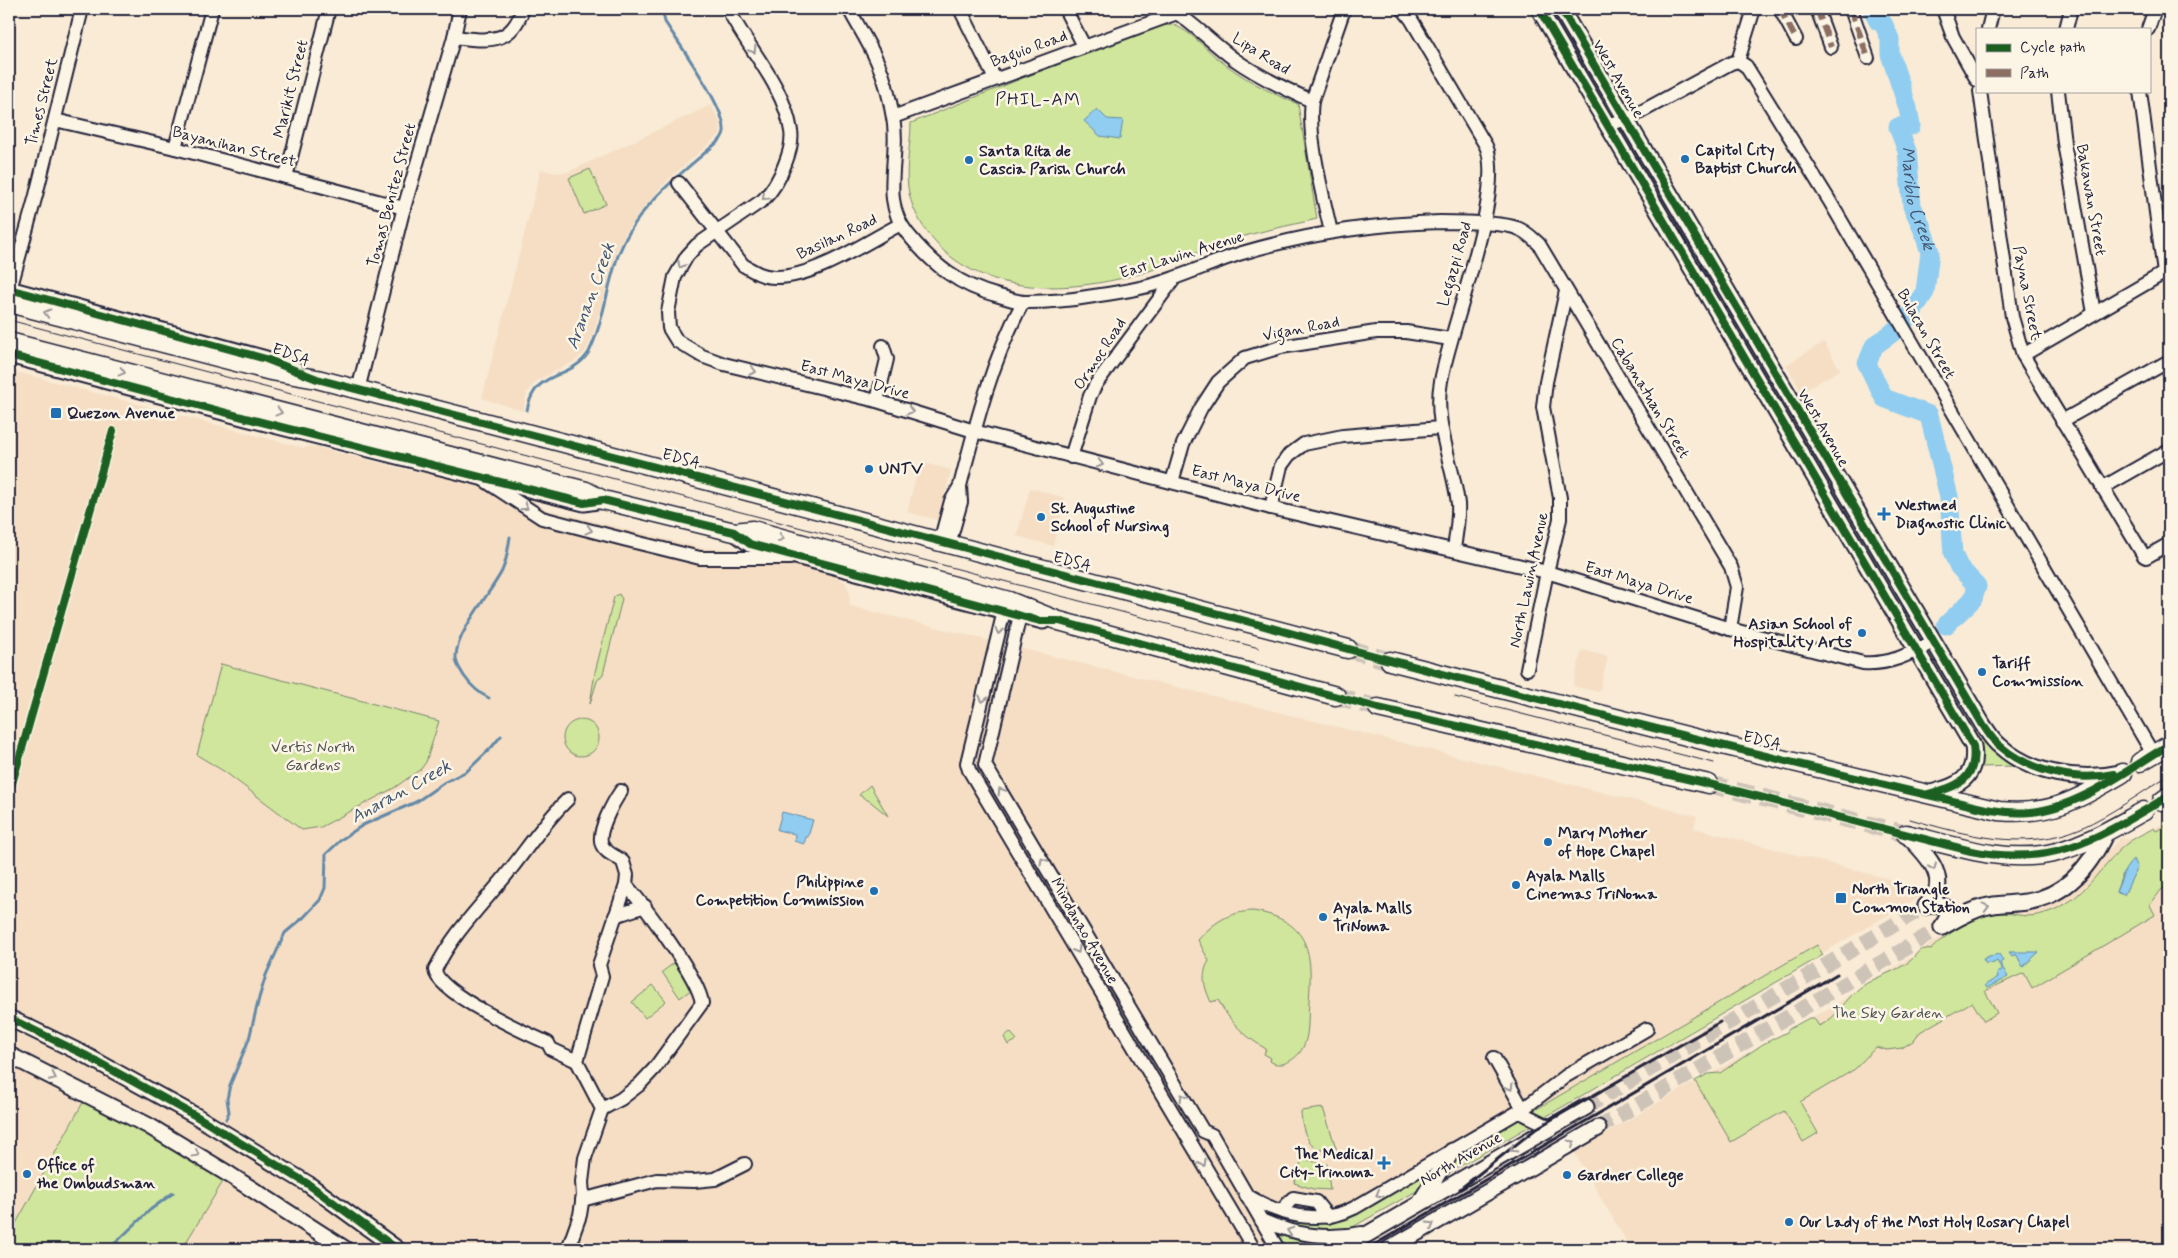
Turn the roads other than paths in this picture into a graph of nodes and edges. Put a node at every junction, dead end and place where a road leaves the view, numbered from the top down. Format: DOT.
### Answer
graph roads {
  1 [pos="82,9"];
  2 [pos="212,9"];
  3 [pos="329,9"];
  4 [pos="460,9"];
  5 [pos="523,9"];
  6 [pos="728,9"];
  7 [pos="849,9"];
  8 [pos="960,9"];
  9 [pos="1065,9"];
  10 [pos="1344,9"];
  11 [pos="1403,9"];
  12 [pos="1539,9"];
  13 [pos="1561,9"];
  14 [pos="1754,9"];
  15 [pos="1780,9"];
  16 [pos="1817,9"];
  17 [pos="1851,9"];
  18 [pos="1943,9"];
  19 [pos="1993,9"];
  20 [pos="2071,9"];
  21 [pos="2155,9"];
  22 [pos="1176,11"];
  23 [pos="1988,28"];
  24 [pos="2066,28"];
  25 [pos="2148,28"];
  26 [pos="454,37"];
  27 [pos="1796,38"];
  28 [pos="1084,46"];
  29 [pos="1831,48"];
  30 [pos="1868,58"];
  31 [pos="1738,61"];
  32 [pos="1976,78"];
  33 [pos="995,79"];
  34 [pos="1980,92"];
  35 [pos="2058,92"];
  36 [pos="2140,92"];
  37 [pos="1312,101"];
  38 [pos="893,117"];
  39 [pos="54,120"];
  40 [pos="1626,120"];
  41 [pos="1608,124"];
  42 [pos="175,148"];
  43 [pos="286,177"];
  44 [pos="679,183"];
  45 [pos="404,208"];
  46 [pos="901,224"];
  47 [pos="1484,224"];
  48 [pos="716,232"];
  49 [pos="1330,232"];
  50 [pos="2167,271"];
  51 [pos="1174,278"];
  52 [pos="1566,291"];
  53 [pos="9,294"];
  54 [pos="1023,302"];
  55 [pos="2094,313"];
  56 [pos="1450,339"];
  57 [pos="9,342"];
  58 [pos="883,346"];
  59 [pos="9,354"];
  60 [pos="2023,355"];
  61 [pos="2169,361"];
  62 [pos="317,380"];
  63 [pos="358,390"];
  64 [pos="877,401"];
  65 [pos="2062,421"];
  66 [pos="1440,428"];
  67 [pos="974,431"];
  68 [pos="2169,450"];
  69 [pos="1071,457"];
  70 [pos="478,476"];
  71 [pos="1172,482"];
  72 [pos="2102,488"];
  73 [pos="603,500"];
  74 [pos="1271,508"];
  75 [pos="734,532"];
  76 [pos="944,543"];
  77 [pos="2169,544"];
  78 [pos="1454,549"];
  79 [pos="805,558"];
  80 [pos="1547,572"];
  81 [pos="1004,611"];
  82 [pos="1020,615"];
  83 [pos="1059,620"];
  84 [pos="1730,629"];
  85 [pos="1933,642"];
  86 [pos="1348,649"];
  87 [pos="1916,651"];
  88 [pos="994,652"];
  89 [pos="1010,657"];
  90 [pos="1390,661"];
  91 [pos="1527,669"];
  92 [pos="1336,696"];
  93 [pos="1378,708"];
  94 [pos="2169,745"];
  95 [pos="2146,758"];
  96 [pos="2122,773"];
  97 [pos="1709,784"];
  98 [pos="622,791"];
  99 [pos="1925,795"];
  100 [pos="568,799"];
  101 [pos="2144,811"];
  102 [pos="2106,832"];
  103 [pos="1906,834"];
  104 [pos="626,885"];
  105 [pos="645,906"];
  106 [pos="615,916"];
  107 [pos="9,1018"];
  108 [pos="1647,1029"];
  109 [pos="9,1056"];
  110 [pos="1494,1058"];
  111 [pos="577,1060"];
  112 [pos="1586,1107"];
  113 [pos="602,1109"];
  114 [pos="1520,1111"];
  115 [pos="1550,1128"];
  116 [pos="1598,1128"];
  117 [pos="1452,1151"];
  118 [pos="745,1164"];
  119 [pos="1246,1195"];
  120 [pos="582,1200"];
  121 [pos="1419,1204"];
  122 [pos="1261,1220"];
  123 [pos="1372,1232"];
  124 [pos="1350,1245"];
  125 [pos="1249,1246"];
  126 [pos="345,1249"];
  127 [pos="397,1249"];
  128 [pos="568,1249"];
  129 [pos="1278,1249"];
  130 [pos="1330,1249"];
  131 [pos="1389,1249"];
  1 -- 39 [label="street, Times Street"];
  2 -- 42 [label="street"];
  3 -- 43 [label="street, Marikit Street"];
  4 -- 26 [label="street, Tomas Benitez Street"];
  5 -- 26 [label="street"];
  6 -- 48 [label="street, East Maya Drive, one-way"];
  7 -- 38 [label="street"];
  8 -- 33 [label="street"];
  9 -- 28 [label="street"];
  10 -- 37 [label="street"];
  11 -- 47 [label="street, Legazpi Road"];
  12 -- 41 [label="main road, West Avenue"];
  13 -- 40 [label="main road, West Avenue"];
  14 -- 31 [label="street"];
  15 -- 27 [label="street"];
  16 -- 29 [label="street"];
  17 -- 30 [label="street"];
  18 -- 32 [label="street"];
  19 -- 23 [label="street"];
  20 -- 24 [label="street"];
  21 -- 25 [label="street"];
  22 -- 28 [label="street, Baguio Road"];
  22 -- 37 [label="street, Lipa Road"];
  26 -- 45 [label="street, Tomas Benitez Street"];
  28 -- 33 [label="street, Baguio Road"];
  31 -- 40 [label="street"];
  31 -- 95 [label="street, Bulacan Street"];
  33 -- 38 [label="street, Baguio Road"];
  34 -- 60 [label="street, Payna Street"];
  35 -- 55 [label="street, Bakawan Street"];
  36 -- 50 [label="street"];
  37 -- 49 [label="street"];
  38 -- 46 [label="street"];
  39 -- 42 [label="street, Bayanihan Street"];
  39 -- 53 [label="street, Times Street"];
  40 -- 41 [label="street"];
  40 -- 85 [label="main road, West Avenue"];
  41 -- 87 [label="main road, West Avenue"];
  42 -- 43 [label="street, Bayanihan Street"];
  43 -- 45 [label="street, Bayanihan Street"];
  44 -- 48 [label="street, Basilan Road"];
  45 -- 63 [label="street, Tomas Benitez Street"];
  46 -- 48 [label="street, Basilan Road"];
  46 -- 54 [label="street, East Lawin Avenue"];
  47 -- 49 [label="street, East Lawin Avenue"];
  47 -- 52 [label="street, Cabanatuan Street"];
  47 -- 56 [label="street, Legazpi Road"];
  48 -- 64 [label="street, East Maya Drive, one-way"];
  49 -- 51 [label="street, East Lawin Avenue"];
  50 -- 55 [label="street"];
  51 -- 54 [label="street, East Lawin Avenue"];
  51 -- 69 [label="street, Ormoc Road"];
  52 -- 80 [label="street, North Lawin Avenue"];
  52 -- 84 [label="street, Cabanatuan Street"];
  53 -- 62 [label="main road, EDSA"];
  62 -- 53 [label="highway, EDSA, one-way"];
  54 -- 67 [label="street"];
  55 -- 60 [label="street"];
  56 -- 66 [label="street, Legazpi Road"];
  56 -- 71 [label="street, Vigan Road"];
  57 -- 73 [label="highway, one-way"];
  58 -- 64 [label="street"];
  59 -- 70 [label="main road"];
  60 -- 65 [label="street, Payna Street"];
  61 -- 65 [label="street"];
  62 -- 63 [label="highway, EDSA"];
  63 -- 76 [label="highway, EDSA"];
  64 -- 67 [label="street, East Maya Drive, one-way"];
  65 -- 72 [label="street, Payna Street"];
  66 -- 74 [label="street"];
  66 -- 78 [label="street, Legazpi Road"];
  67 -- 69 [label="street, East Maya Drive"];
  67 -- 76 [label="street"];
  68 -- 72 [label="street"];
  69 -- 71 [label="street, East Maya Drive, one-way"];
  70 -- 73 [label="main road"];
  70 -- 79 [label="street, one-way"];
  71 -- 74 [label="street, East Maya Drive"];
  72 -- 77 [label="street, Payna Street"];
  73 -- 75 [label="highway"];
  74 -- 78 [label="street, East Maya Drive"];
  75 -- 79 [label="main road"];
  75 -- 83 [label="highway, one-way"];
  76 -- 86 [label="highway, EDSA"];
  78 -- 80 [label="street, East Maya Drive"];
  79 -- 81 [label="main road"];
  80 -- 84 [label="street, East Maya Drive"];
  80 -- 91 [label="street, North Lawin Avenue"];
  81 -- 82 [label="main road"];
  81 -- 88 [label="street, Mindanao Avenue, one-way"];
  82 -- 83 [label="main road"];
  82 -- 89 [label="street, Mindanao Avenue"];
  83 -- 92 [label="highway"];
  84 -- 87 [label="street, East Maya Drive"];
  85 -- 87 [label="street, East Maya Drive"];
  85 -- 96 [label="main road, West Avenue"];
  87 -- 99 [label="main road, West Avenue"];
  88 -- 89 [label="street"];
  88 -- 125 [label="street, Mindanao Avenue, one-way"];
  119 -- 89 [label="street, Mindanao Avenue, one-way"];
  90 -- 99 [label="highway, EDSA"];
  93 -- 97 [label="highway"];
  94 -- 95 [label="highway"];
  96 -- 99 [label="highway, EDSA"];
  98 -- 104 [label="street"];
  100 -- 111 [label="street"];
  101 -- 102 [label="highway"];
  102 -- 103 [label="highway"];
  103 -- 102 [label="main road, one-way"];
  104 -- 105 [label="street"];
  104 -- 106 [label="street"];
  105 -- 106 [label="street"];
  105 -- 113 [label="street"];
  106 -- 111 [label="street"];
  107 -- 127 [label="main road"];
  108 -- 114 [label="street"];
  109 -- 126 [label="main road, one-way"];
  110 -- 114 [label="street, one-way"];
  111 -- 113 [label="street"];
  112 -- 115 [label="main road, North Avenue"];
  113 -- 120 [label="street"];
  114 -- 115 [label="street"];
  114 -- 117 [label="street"];
  115 -- 121 [label="main road, North Avenue, one-way"];
  131 -- 116 [label="main road, one-way"];
  117 -- 119 [label="street, one-way"];
  117 -- 121 [label="main road"];
  118 -- 120 [label="street"];
  119 -- 122 [label="street, Mindanao Avenue"];
  120 -- 128 [label="street"];
  121 -- 123 [label="main road, North Avenue"];
  123 -- 122 [label="street, one-way"];
  122 -- 129 [label="street, Mindanao Avenue"];
  123 -- 124 [label="main road, North Avenue"];
  124 -- 130 [label="main road, North Avenue"];
}
